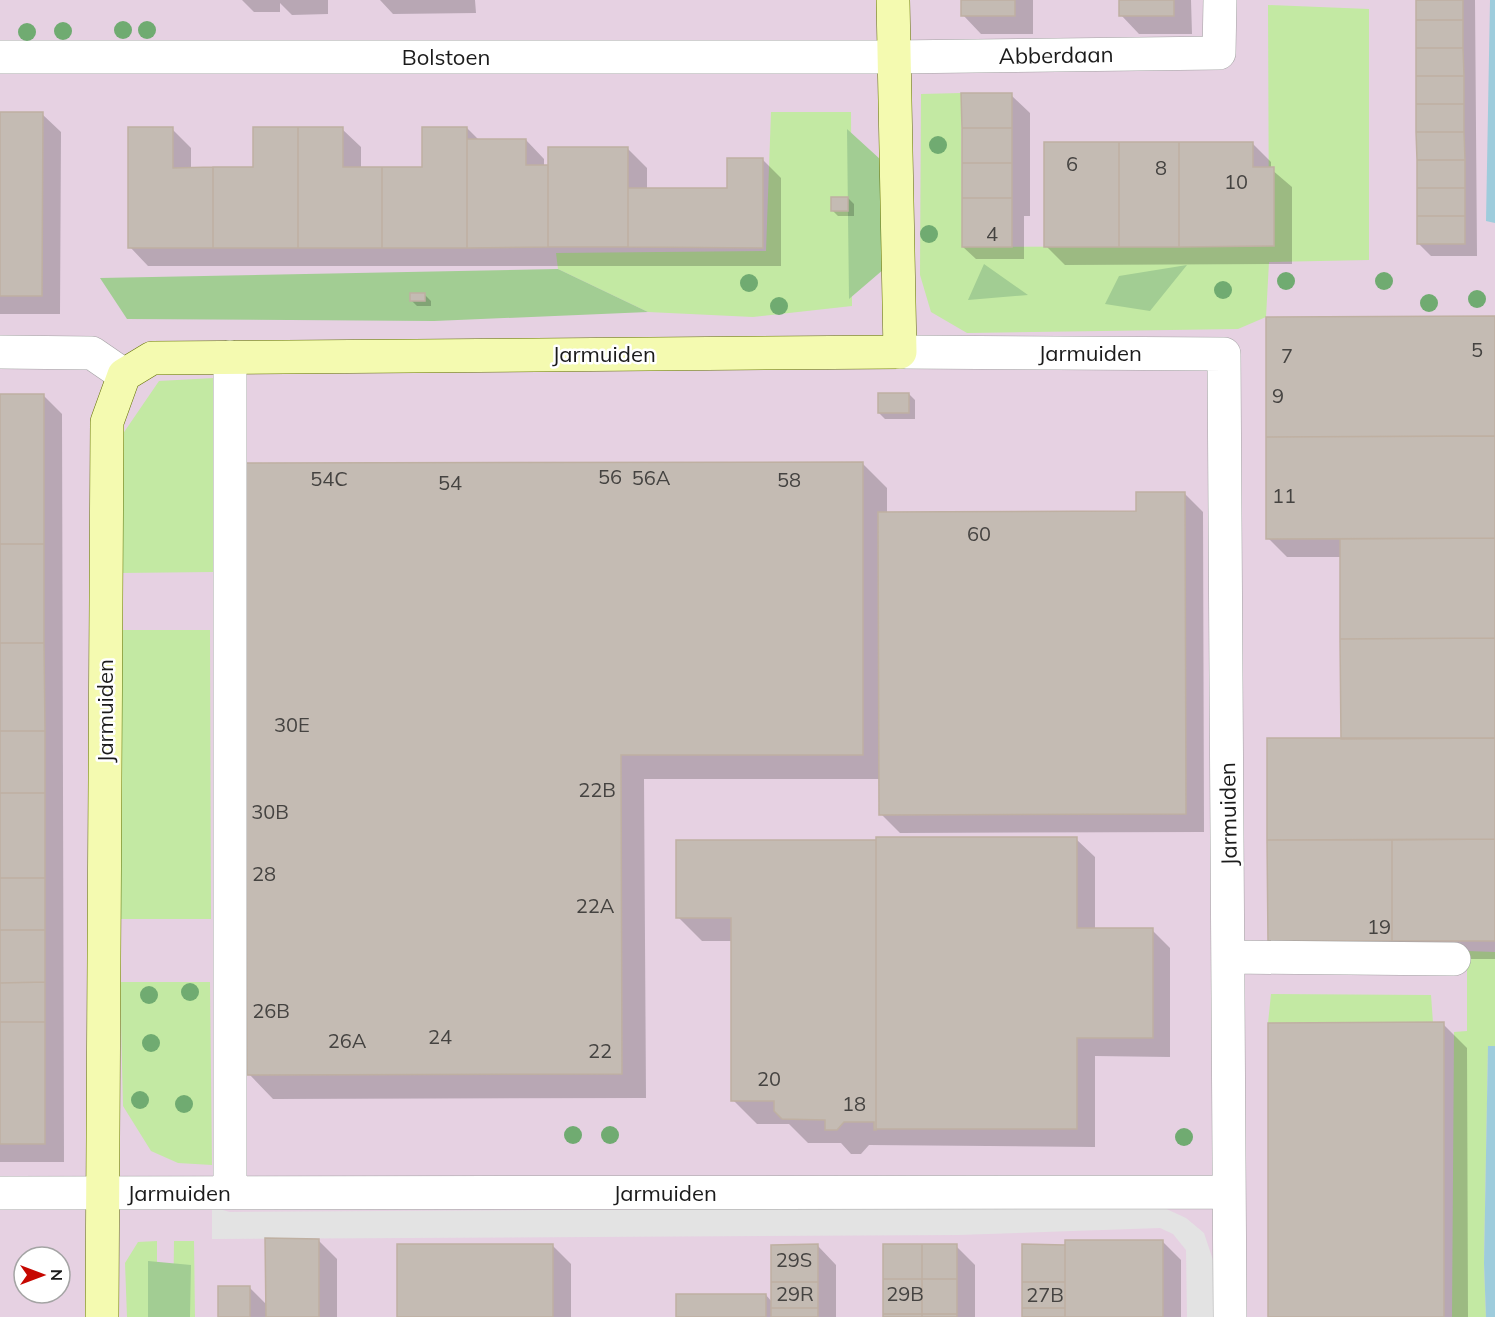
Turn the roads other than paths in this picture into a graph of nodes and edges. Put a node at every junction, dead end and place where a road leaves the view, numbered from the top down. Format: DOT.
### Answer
graph roads {
  1 [pos="893,0"];
  2 [pos="1220,0"];
  3 [pos="0,57"];
  4 [pos="893,57"];
  5 [pos="0,352"];
  6 [pos="900,352"];
  7 [pos="230,357"];
  8 [pos="124,375"];
  9 [pos="1229,957"];
  10 [pos="1454,959"];
  11 [pos="1228,1192"];
  12 [pos="0,1193"];
  13 [pos="102,1193"];
  14 [pos="230,1193"];
  15 [pos="102,1317"];
  16 [pos="1230,1317"];
  1 -- 4 [label="main road"];
  2 -- 4 [label="street, Abberdaan"];
  3 -- 4 [label="street, Bolstoen"];
  4 -- 6 [label="main road"];
  5 -- 8 [label="street"];
  6 -- 7 [label="main road, Jarmuiden"];
  6 -- 9 [label="street, Jarmuiden"];
  7 -- 8 [label="main road, Jarmuiden"];
  7 -- 14 [label="street"];
  8 -- 13 [label="main road, Jarmuiden"];
  9 -- 10 [label="street"];
  9 -- 11 [label="street, Jarmuiden"];
  11 -- 14 [label="street, Jarmuiden"];
  11 -- 16 [label="street, Jarmuiden"];
  12 -- 13 [label="street, Jarmuiden"];
  13 -- 14 [label="street, Jarmuiden"];
  13 -- 15 [label="main road, Jarmuiden"];
}
